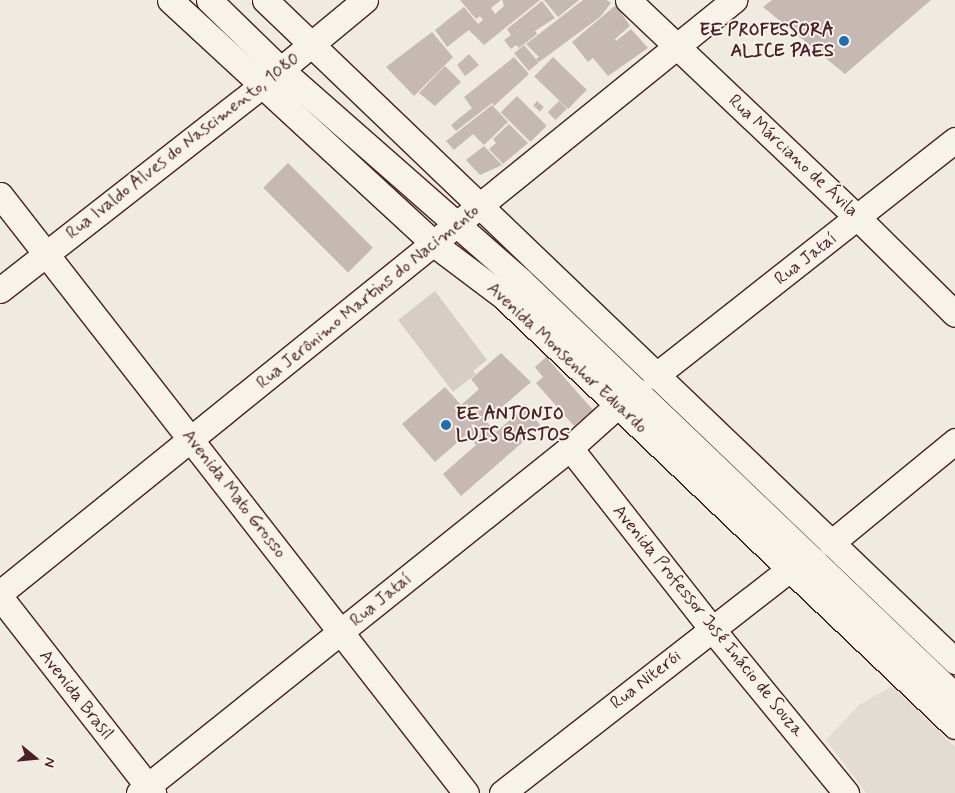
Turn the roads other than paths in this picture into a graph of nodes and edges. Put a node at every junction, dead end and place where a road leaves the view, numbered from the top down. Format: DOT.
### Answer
graph roads {
  1 [pos="170,0"];
  2 [pos="209,0"];
  3 [pos="265,0"];
  4 [pos="366,0"];
  5 [pos="628,0"];
  6 [pos="734,0"];
  7 [pos="311,44"];
  8 [pos="676,46"];
  9 [pos="281,70"];
  10 [pos="261,86"];
  11 [pos="955,140"];
  12 [pos="0,195"];
  13 [pos="481,206"];
  14 [pos="858,218"];
  15 [pos="458,225"];
  16 [pos="434,244"];
  17 [pos="46,254"];
  18 [pos="0,290"];
  19 [pos="955,314"];
  20 [pos="655,376"];
  21 [pos="619,404"];
  22 [pos="191,440"];
  23 [pos="955,442"];
  24 [pos="570,448"];
  25 [pos="831,543"];
  26 [pos="792,568"];
  27 [pos="0,593"];
  28 [pos="0,596"];
  29 [pos="712,629"];
  30 [pos="341,632"];
  31 [pos="955,661"];
  32 [pos="955,696"];
  33 [pos="955,726"];
  34 [pos="147,791"];
  35 [pos="466,793"];
  36 [pos="502,793"];
  37 [pos="846,793"];
  1 -- 10 [label="street, Avenida Monsenhor Eduardo"];
  2 -- 9 [label="street"];
  3 -- 7 [label="street"];
  4 -- 7 [label="street, Rua Ivaldo Alves do Nascimento, 1080"];
  5 -- 8 [label="street, Rua Márciano de Ávila"];
  6 -- 8 [label="street, Rua Jerônimo Martins do Nacimento"];
  7 -- 9 [label="street, Rua Ivaldo Alves do Nascimento, 1080"];
  7 -- 13 [label="street"];
  8 -- 13 [label="street, Rua Jerônimo Martins do Nacimento"];
  8 -- 14 [label="street, Rua Márciano de Ávila"];
  9 -- 10 [label="street, Rua Ivaldo Alves do Nascimento, 1080"];
  9 -- 15 [label="street"];
  10 -- 16 [label="street, Avenida Monsenhor Eduardo"];
  10 -- 17 [label="street, Rua Ivaldo Alves do Nascimento, 1080"];
  11 -- 14 [label="street, Rua Jataí"];
  12 -- 17 [label="street, Avenida Mato Grosso"];
  13 -- 15 [label="street, Rua Jerônimo Martins do Nacimento"];
  13 -- 20 [label="street"];
  14 -- 19 [label="street, Rua Márciano de Ávila"];
  14 -- 20 [label="street, Rua Jataí"];
  15 -- 16 [label="street, Rua Jerônimo Martins do Nacimento"];
  15 -- 32 [label="street"];
  16 -- 21 [label="street, Avenida Monsenhor Eduardo"];
  16 -- 22 [label="street, Rua Jerônimo Martins do Nacimento"];
  17 -- 18 [label="street, Rua Ivaldo Alves do Nascimento, 1080"];
  17 -- 22 [label="street, Avenida Mato Grosso"];
  20 -- 25 [label="street"];
  21 -- 24 [label="street, Rua Jataí"];
  21 -- 26 [label="street, Avenida Monsenhor Eduardo"];
  22 -- 27 [label="street, Rua Jerônimo Martins do Nacimento"];
  22 -- 30 [label="street, Avenida Mato Grosso"];
  23 -- 25 [label="street"];
  24 -- 29 [label="street, Avenida Professor José Inácio de Souza"];
  24 -- 30 [label="street, Rua Jataí"];
  25 -- 31 [label="street"];
  26 -- 29 [label="street, Rua Niterói"];
  26 -- 33 [label="street, Avenida Monsenhor Eduardo"];
  28 -- 34 [label="street, Avenida Brasil"];
  29 -- 36 [label="street, Rua Niterói"];
  29 -- 37 [label="street, Avenida Professor José Inácio de Souza"];
  30 -- 34 [label="street, Rua Jataí"];
  30 -- 35 [label="street, Avenida Mato Grosso"];
}
